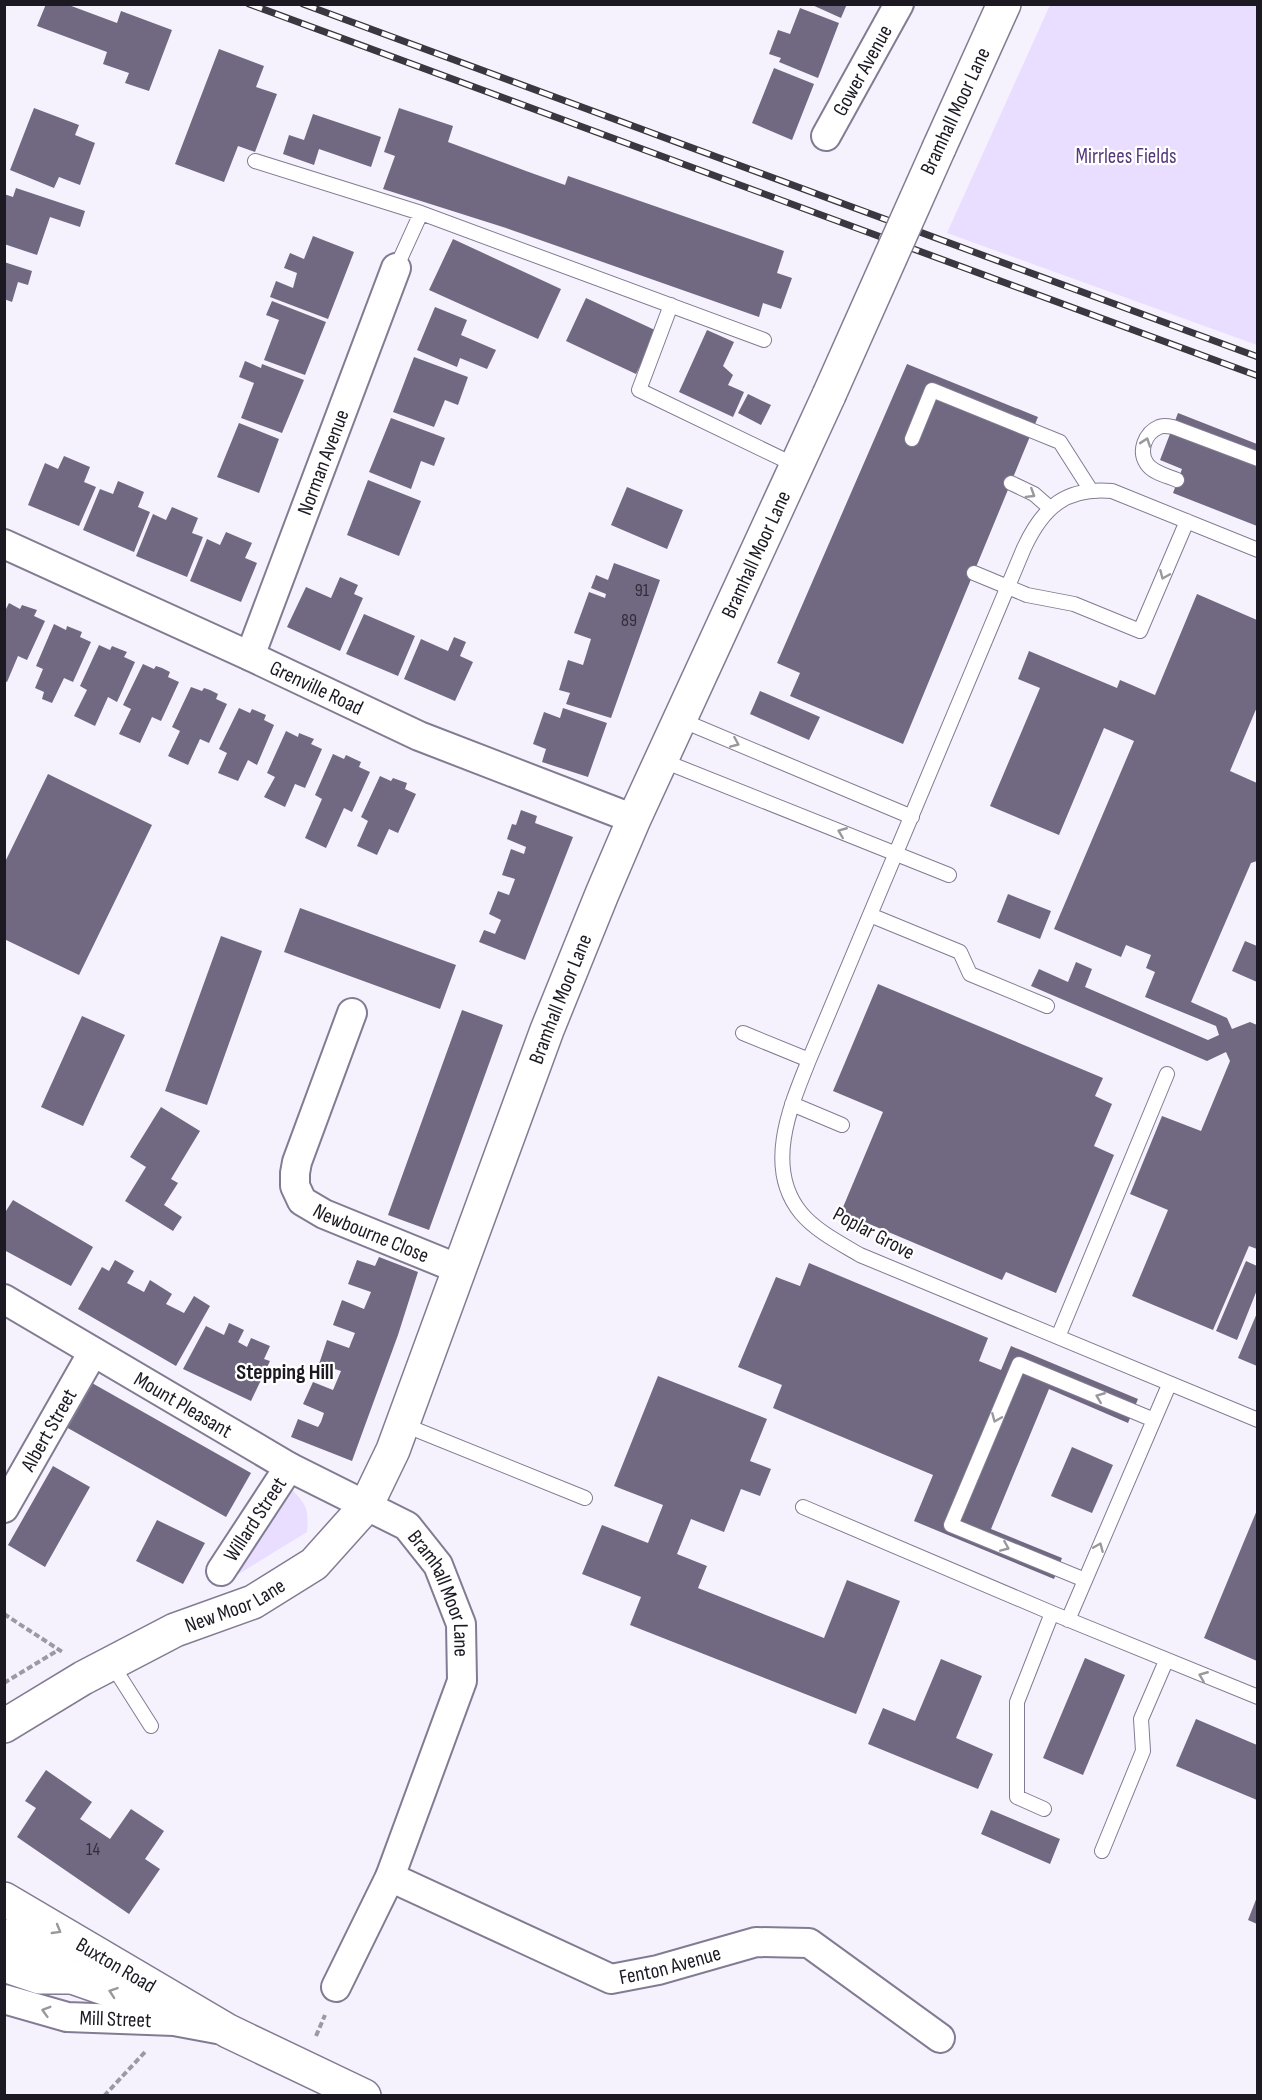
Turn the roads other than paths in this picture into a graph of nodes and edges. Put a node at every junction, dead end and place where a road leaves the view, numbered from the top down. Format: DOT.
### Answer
graph roads {
  1 [pos="899,4"];
  2 [pos="1004,4"];
  3 [pos="826,136"];
  4 [pos="255,161"];
  5 [pos="421,213"];
  6 [pos="396,268"];
  7 [pos="671,305"];
  8 [pos="764,339"];
  9 [pos="912,439"];
  10 [pos="1257,459"];
  11 [pos="797,466"];
  12 [pos="1177,480"];
  13 [pos="1011,483"];
  14 [pos="1090,489"];
  15 [pos="1050,508"];
  16 [pos="1187,521"];
  17 [pos="4,544"];
  18 [pos="1257,550"];
  19 [pos="974,573"];
  20 [pos="1008,587"];
  21 [pos="250,656"];
  22 [pos="681,720"];
  23 [pos="661,760"];
  24 [pos="912,817"];
  25 [pos="634,819"];
  26 [pos="896,853"];
  27 [pos="949,875"];
  28 [pos="870,915"];
  29 [pos="1047,1006"];
  30 [pos="352,1013"];
  31 [pos="743,1033"];
  32 [pos="809,1060"];
  33 [pos="1167,1074"];
  34 [pos="792,1104"];
  35 [pos="842,1125"];
  36 [pos="459,1269"];
  37 [pos="4,1299"];
  38 [pos="1058,1337"];
  39 [pos="93,1352"];
  40 [pos="1169,1384"];
  41 [pos="1154,1420"];
  42 [pos="1257,1420"];
  43 [pos="402,1424"];
  44 [pos="288,1467"];
  45 [pos="585,1498"];
  46 [pos="366,1506"];
  47 [pos="803,1507"];
  48 [pos="4,1508"];
  49 [pos="221,1571"];
  50 [pos="1085,1580"];
  51 [pos="1052,1613"];
  52 [pos="1068,1620"];
  53 [pos="1166,1660"];
  54 [pos="95,1672"];
  55 [pos="1257,1697"];
  56 [pos="4,1705"];
  57 [pos="4,1726"];
  58 [pos="151,1726"];
  59 [pos="1044,1809"];
  60 [pos="1102,1851"];
  61 [pos="390,1877"];
  62 [pos="5,1899"];
  63 [pos="4,1936"];
  64 [pos="4,1965"];
  65 [pos="72,1977"];
  66 [pos="336,1987"];
  67 [pos="4,1999"];
  68 [pos="228,2031"];
  69 [pos="940,2038"];
  70 [pos="359,2094"];
  1 -- 3 [label="street, Gower Avenue"];
  2 -- 11 [label="main road, Bramhall Moor Lane, bridge"];
  4 -- 5 [label="lane"];
  5 -- 6 [label="lane"];
  5 -- 7 [label="lane"];
  6 -- 21 [label="street, Norman Avenue"];
  7 -- 8 [label="lane"];
  7 -- 11 [label="lane"];
  9 -- 14 [label="lane"];
  12 -- 10 [label="lane, one-way"];
  11 -- 22 [label="main road, Bramhall Moor Lane"];
  13 -- 15 [label="lane, one-way"];
  14 -- 15 [label="lane"];
  14 -- 16 [label="lane"];
  15 -- 20 [label="lane, Poplar Grove"];
  16 -- 18 [label="lane"];
  16 -- 20 [label="lane, one-way"];
  17 -- 21 [label="street, Grenville Road"];
  19 -- 20 [label="lane"];
  20 -- 24 [label="lane, Poplar Grove"];
  21 -- 25 [label="street, Grenville Road"];
  22 -- 23 [label="main road, Bramhall Moor Lane"];
  22 -- 24 [label="lane, one-way"];
  23 -- 25 [label="main road, Bramhall Moor Lane"];
  26 -- 23 [label="lane, one-way"];
  24 -- 26 [label="lane, Poplar Grove"];
  25 -- 36 [label="main road, Bramhall Moor Lane"];
  26 -- 27 [label="lane"];
  26 -- 28 [label="lane, Poplar Grove"];
  28 -- 29 [label="lane"];
  28 -- 32 [label="lane, Poplar Grove"];
  30 -- 36 [label="street, Newbourne Close"];
  31 -- 32 [label="lane"];
  32 -- 34 [label="lane, Poplar Grove"];
  33 -- 38 [label="lane"];
  34 -- 35 [label="lane"];
  34 -- 38 [label="lane, Poplar Grove"];
  36 -- 43 [label="main road, Bramhall Moor Lane"];
  37 -- 39 [label="street, Mount Pleasant"];
  38 -- 40 [label="lane, Poplar Grove"];
  39 -- 44 [label="street, Mount Pleasant"];
  39 -- 48 [label="street, Albert Street"];
  40 -- 41 [label="lane"];
  40 -- 42 [label="lane, Poplar Grove"];
  50 -- 41 [label="lane, one-way"];
  41 -- 50 [label="lane, one-way"];
  43 -- 45 [label="lane"];
  43 -- 46 [label="main road, Bramhall Moor Lane"];
  44 -- 46 [label="street, Mount Pleasant"];
  44 -- 49 [label="street, Willard Street"];
  46 -- 54 [label="main road, New Moor Lane"];
  46 -- 61 [label="street, Bramhall Moor Lane"];
  47 -- 51 [label="lane"];
  50 -- 52 [label="lane"];
  51 -- 52 [label="lane"];
  51 -- 59 [label="lane"];
  52 -- 53 [label="lane"];
  55 -- 53 [label="lane, one-way"];
  53 -- 60 [label="lane"];
  54 -- 56 [label="main road, New Moor Lane"];
  54 -- 57 [label="main road, New Moor Lane"];
  54 -- 58 [label="lane"];
  61 -- 66 [label="street, Bramhall Moor Lane"];
  61 -- 69 [label="street, Fenton Avenue"];
  62 -- 68 [label="main road, Buxton Road, one-way"];
  63 -- 65 [label="main road"];
  64 -- 65 [label="main road, Buxton Road"];
  68 -- 65 [label="main road, Buxton Road, one-way"];
  68 -- 67 [label="street, Mill Street, one-way"];
  68 -- 70 [label="main road, Buxton Road"];
}
